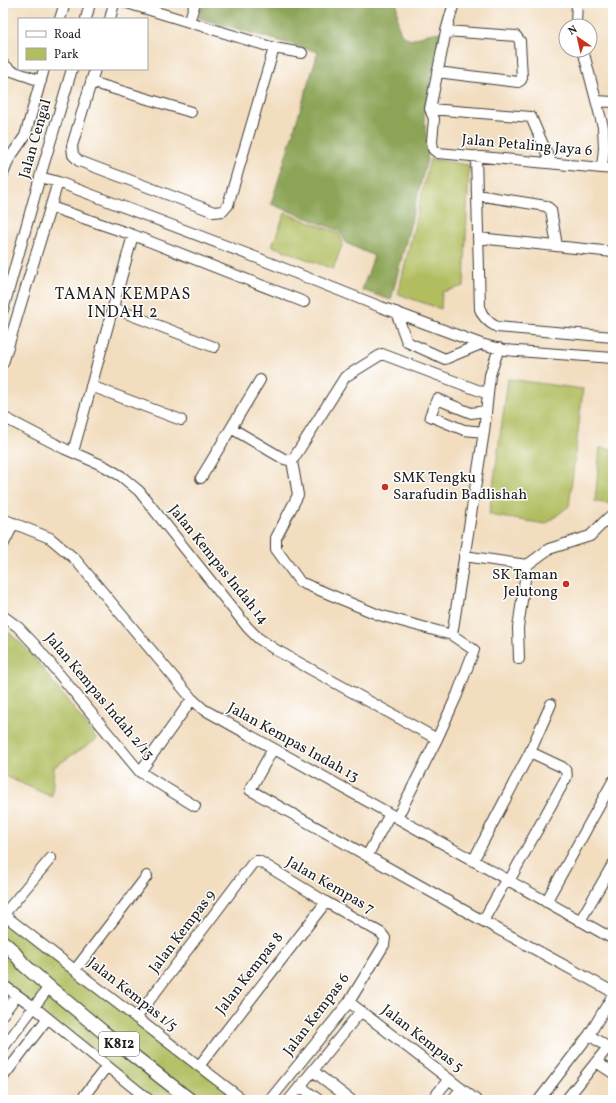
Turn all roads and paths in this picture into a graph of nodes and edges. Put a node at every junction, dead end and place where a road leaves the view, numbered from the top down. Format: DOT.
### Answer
graph roads {
  1 [pos="64,3"];
  2 [pos="90,3"];
  3 [pos="114,3"];
  4 [pos="127,3"];
  5 [pos="195,3"];
  6 [pos="454,3"];
  7 [pos="577,3"];
  8 [pos="146,6"];
  9 [pos="60,18"];
  10 [pos="86,18"];
  11 [pos="110,18"];
  12 [pos="576,18"];
  13 [pos="189,22"];
  14 [pos="446,31"];
  15 [pos="274,48"];
  16 [pos="302,53"];
  17 [pos="585,58"];
  18 [pos="3,64"];
  19 [pos="44,70"];
  20 [pos="72,70"];
  21 [pos="95,70"];
  22 [pos="437,72"];
  23 [pos="41,81"];
  24 [pos="91,82"];
  25 [pos="597,101"];
  26 [pos="613,102"];
  27 [pos="430,109"];
  28 [pos="191,112"];
  29 [pos="476,156"];
  30 [pos="551,163"];
  31 [pos="602,168"];
  32 [pos="613,169"];
  33 [pos="3,174"];
  34 [pos="40,177"];
  35 [pos="58,182"];
  36 [pos="477,195"];
  37 [pos="51,207"];
  38 [pos="133,236"];
  39 [pos="478,238"];
  40 [pos="557,246"];
  41 [pos="613,252"];
  42 [pos="304,302"];
  43 [pos="113,308"];
  44 [pos="3,310"];
  45 [pos="396,312"];
  46 [pos="613,337"];
  47 [pos="481,344"];
  48 [pos="214,347"];
  49 [pos="499,348"];
  50 [pos="613,358"];
  51 [pos="3,363"];
  52 [pos="260,380"];
  53 [pos="91,386"];
  54 [pos="488,394"];
  55 [pos="486,411"];
  56 [pos="3,417"];
  57 [pos="180,420"];
  58 [pos="231,428"];
  59 [pos="484,432"];
  60 [pos="72,452"];
  61 [pos="292,461"];
  62 [pos="201,478"];
  63 [pos="613,518"];
  64 [pos="3,519"];
  65 [pos="14,523"];
  66 [pos="3,545"];
  67 [pos="464,556"];
  68 [pos="527,565"];
  69 [pos="3,616"];
  70 [pos="452,635"];
  71 [pos="519,659"];
  72 [pos="192,699"];
  73 [pos="551,704"];
  74 [pos="437,739"];
  75 [pos="273,749"];
  76 [pos="530,752"];
  77 [pos="140,772"];
  78 [pos="613,783"];
  79 [pos="195,806"];
  80 [pos="394,816"];
  81 [pos="367,856"];
  82 [pos="51,858"];
  83 [pos="473,861"];
  84 [pos="252,864"];
  85 [pos="613,864"];
  86 [pos="147,876"];
  87 [pos="508,881"];
  88 [pos="326,902"];
  89 [pos="546,902"];
  90 [pos="4,914"];
  91 [pos="483,921"];
  92 [pos="580,921"];
  93 [pos="613,940"];
  94 [pos="3,942"];
  95 [pos="384,945"];
  96 [pos="3,953"];
  97 [pos="24,965"];
  98 [pos="75,970"];
  99 [pos="3,985"];
  100 [pos="49,987"];
  101 [pos="613,994"];
  102 [pos="17,995"];
  103 [pos="349,1002"];
  104 [pos="34,1007"];
  105 [pos="361,1011"];
  106 [pos="3,1014"];
  107 [pos="136,1018"];
  108 [pos="47,1019"];
  109 [pos="589,1035"];
  110 [pos="3,1048"];
  111 [pos="610,1049"];
  112 [pos="596,1062"];
  113 [pos="107,1066"];
  114 [pos="198,1066"];
  115 [pos="313,1071"];
  116 [pos="613,1073"];
  117 [pos="3,1077"];
  118 [pos="449,1079"];
  119 [pos="300,1086"];
  120 [pos="462,1089"];
  121 [pos="81,1100"];
  122 [pos="149,1100"];
  123 [pos="190,1100"];
  124 [pos="243,1100"];
  125 [pos="270,1100"];
  126 [pos="289,1100"];
  127 [pos="319,1100"];
  128 [pos="351,1100"];
  129 [pos="432,1100"];
  130 [pos="452,1100"];
  131 [pos="476,1100"];
  132 [pos="539,1100"];
  133 [pos="566,1100"];
  1 -- 9 [label="street"];
  2 -- 10 [label="street"];
  3 -- 11 [label="street"];
  4 -- 8 [label="street"];
  5 -- 13 [label="street"];
  6 -- 14 [label="street"];
  7 -- 12 [label="street"];
  8 -- 13 [label="street"];
  13 -- 15 [label="street"];
  14 -- 22 [label="street"];
  14 -- 22 [label="street"];
  15 -- 16 [label="street"];
  15 -- 24 [label="street"];
  17 -- 25 [label="street"];
  18 -- 23 [label="street"];
  19 -- 23 [label="street"];
  20 -- 34 [label="street, Jalan Cengal"];
  21 -- 24 [label="street"];
  22 -- 27 [label="street"];
  23 -- 33 [label="street"];
  24 -- 28 [label="street"];
  25 -- 26 [label="street"];
  25 -- 31 [label="street"];
  27 -- 29 [label="street, Jalan Petaling Jaya 6"];
  27 -- 30 [label="street"];
  29 -- 30 [label="street, Jalan Petaling Jaya 6"];
  29 -- 36 [label="street"];
  30 -- 31 [label="street, Jalan Petaling Jaya 6"];
  31 -- 32 [label="street, Jalan Petaling Jaya 6"];
  34 -- 35 [label="street"];
  34 -- 44 [label="street, Jalan Cengal"];
  35 -- 37 [label="street"];
  35 -- 45 [label="street"];
  36 -- 39 [label="street"];
  36 -- 40 [label="street"];
  37 -- 38 [label="street"];
  37 -- 51 [label="street"];
  38 -- 42 [label="street"];
  38 -- 43 [label="street"];
  39 -- 40 [label="street"];
  39 -- 46 [label="street"];
  40 -- 41 [label="street"];
  43 -- 48 [label="street"];
  43 -- 53 [label="street"];
  45 -- 47 [label="street"];
  45 -- 47 [label="street"];
  47 -- 49 [label="street"];
  49 -- 50 [label="street"];
  49 -- 54 [label="street"];
  52 -- 58 [label="street"];
  53 -- 57 [label="street"];
  53 -- 60 [label="street"];
  54 -- 55 [label="street"];
  54 -- 61 [label="street"];
  55 -- 59 [label="street"];
  55 -- 59 [label="street"];
  56 -- 60 [label="street, Jalan Kempas Indah 14"];
  58 -- 61 [label="street"];
  58 -- 62 [label="street"];
  59 -- 67 [label="street"];
  60 -- 74 [label="street, Jalan Kempas Indah 14"];
  61 -- 70 [label="street"];
  63 -- 68 [label="street"];
  64 -- 65 [label="street, Jalan Kempas Indah 13"];
  65 -- 66 [label="street"];
  65 -- 72 [label="street, Jalan Kempas Indah 13"];
  67 -- 68 [label="street"];
  67 -- 70 [label="street"];
  68 -- 71 [label="street"];
  69 -- 77 [label="street, Jalan Kempas Indah 2/13"];
  70 -- 74 [label="street"];
  72 -- 75 [label="street, Jalan Kempas Indah 13"];
  72 -- 77 [label="street"];
  73 -- 76 [label="street"];
  74 -- 80 [label="street"];
  75 -- 80 [label="street, Jalan Kempas Indah 13"];
  75 -- 81 [label="street"];
  76 -- 83 [label="street"];
  76 -- 87 [label="street"];
  77 -- 79 [label="street, Jalan Kempas Indah 2/13"];
  78 -- 89 [label="street"];
  80 -- 81 [label="street"];
  80 -- 83 [label="street, Jalan Kempas Indah 13"];
  81 -- 91 [label="street"];
  82 -- 90 [label="street"];
  83 -- 87 [label="street, Jalan Kempas Indah 13"];
  84 -- 88 [label="street, Jalan Kempas 7"];
  84 -- 107 [label="street, Jalan Kempas 9"];
  85 -- 92 [label="street"];
  86 -- 98 [label="street"];
  87 -- 89 [label="street, Jalan Kempas Indah 13"];
  87 -- 91 [label="street"];
  88 -- 95 [label="street, Jalan Kempas 7"];
  88 -- 114 [label="street, Jalan Kempas 8"];
  89 -- 92 [label="street, Jalan Kempas Indah 13"];
  90 -- 98 [label="street, Jalan Kempas 1/5"];
  91 -- 101 [label="street"];
  92 -- 93 [label="street, Jalan Kempas Indah 13"];
  94 -- 97 [label="main road, K812"];
  95 -- 103 [label="street, Jalan Kempas 6"];
  96 -- 97 [label="main road, K812"];
  97 -- 100 [label="main road, K812"];
  98 -- 107 [label="street, Jalan Kempas 1/5"];
  99 -- 102 [label="street"];
  100 -- 104 [label="street"];
  100 -- 123 [label="main road, K812"];
  101 -- 109 [label="street"];
  102 -- 104 [label="street"];
  102 -- 106 [label="street"];
  103 -- 105 [label="street, Jalan Kempas 5"];
  103 -- 125 [label="street, Jalan Kempas 6"];
  104 -- 108 [label="street"];
  104 -- 110 [label="street"];
  105 -- 115 [label="street"];
  105 -- 118 [label="street, Jalan Kempas 5"];
  107 -- 114 [label="street, Jalan Kempas 1/5"];
  108 -- 113 [label="street"];
  108 -- 117 [label="street"];
  109 -- 111 [label="street"];
  109 -- 132 [label="street"];
  111 -- 112 [label="street"];
  112 -- 116 [label="street"];
  112 -- 133 [label="street"];
  113 -- 121 [label="street"];
  113 -- 122 [label="street"];
  114 -- 124 [label="street, Jalan Kempas 1/5"];
  115 -- 119 [label="street"];
  115 -- 128 [label="street"];
  118 -- 120 [label="street, Jalan Kempas 5"];
  118 -- 129 [label="street"];
  119 -- 126 [label="street"];
  119 -- 127 [label="street"];
  120 -- 130 [label="street"];
  120 -- 131 [label="street, Jalan Kempas 5"];
}
